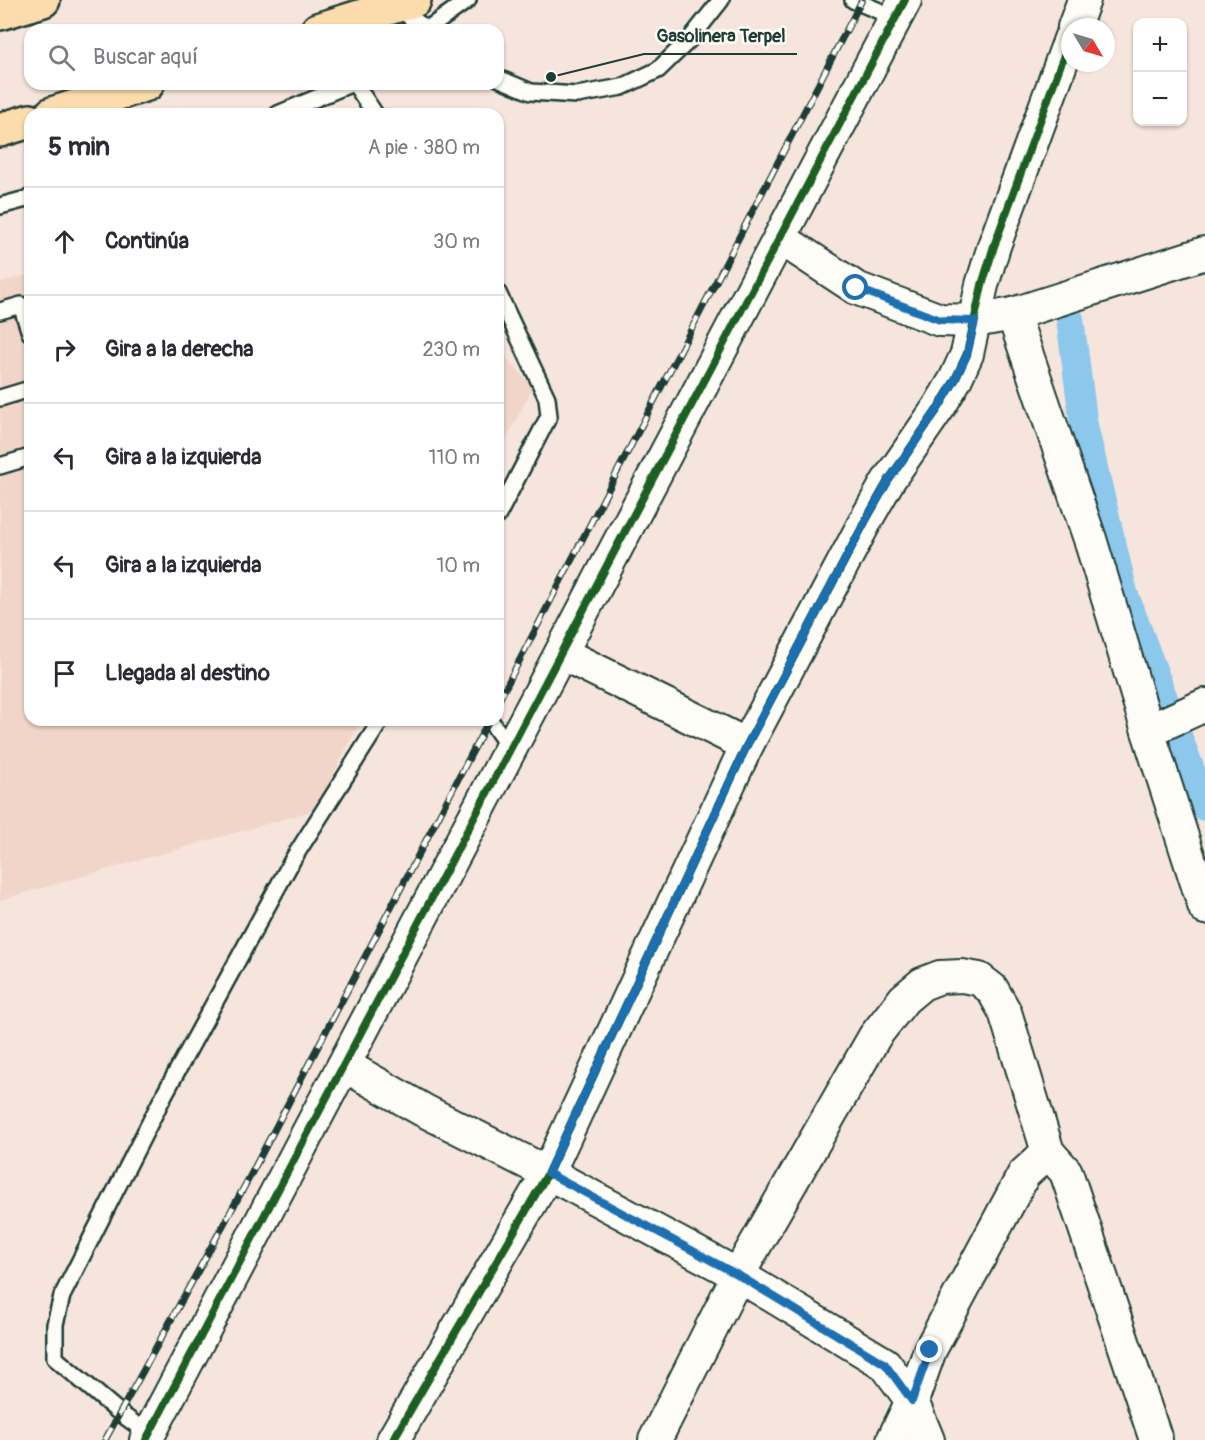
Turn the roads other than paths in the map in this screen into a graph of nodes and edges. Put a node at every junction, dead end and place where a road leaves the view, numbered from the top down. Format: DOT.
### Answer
graph roads {
  1 [pos="43,0"];
  2 [pos="468,0"];
  3 [pos="721,0"];
  4 [pos="853,0"];
  5 [pos="1084,0"];
  6 [pos="405,3"];
  7 [pos="901,9"];
  8 [pos="0,13"];
  9 [pos="1077,18"];
  10 [pos="337,24"];
  11 [pos="421,24"];
  12 [pos="434,24"];
  13 [pos="1061,64"];
  14 [pos="504,81"];
  15 [pos="128,90"];
  16 [pos="336,90"];
  17 [pos="359,90"];
  18 [pos="71,108"];
  19 [pos="292,108"];
  20 [pos="371,108"];
  21 [pos="24,123"];
  22 [pos="0,130"];
  23 [pos="24,200"];
  24 [pos="0,207"];
  25 [pos="780,238"];
  26 [pos="1205,253"];
  27 [pos="504,306"];
  28 [pos="0,311"];
  29 [pos="24,314"];
  30 [pos="1013,314"];
  31 [pos="975,321"];
  32 [pos="24,391"];
  33 [pos="0,398"];
  34 [pos="24,459"];
  35 [pos="0,466"];
  36 [pos="504,503"];
  37 [pos="561,653"];
  38 [pos="1205,705"];
  39 [pos="377,726"];
  40 [pos="494,726"];
  41 [pos="1148,731"];
  42 [pos="747,745"];
  43 [pos="510,749"];
  44 [pos="1205,908"];
  45 [pos="344,1065"];
  46 [pos="1048,1152"];
  47 [pos="548,1173"];
  48 [pos="738,1275"];
  49 [pos="912,1401"];
  50 [pos="148,1437"];
  51 [pos="393,1440"];
  52 [pos="655,1440"];
  53 [pos="892,1440"];
  54 [pos="928,1440"];
  55 [pos="1156,1440"];
  1 -- 8 [label="highway"];
  2 -- 12 [label="lane"];
  3 -- 14 [label="lane"];
  4 -- 7 [label="lane"];
  5 -- 9 [label="street"];
  6 -- 10 [label="highway"];
  6 -- 11 [label="lane"];
  7 -- 25 [label="street"];
  13 -- 31 [label="street"];
  15 -- 18 [label="highway"];
  16 -- 19 [label="lane"];
  17 -- 20 [label="lane"];
  21 -- 22 [label="highway"];
  23 -- 24 [label="lane"];
  25 -- 31 [label="street"];
  25 -- 37 [label="street"];
  26 -- 30 [label="street"];
  27 -- 36 [label="lane"];
  28 -- 29 [label="lane"];
  30 -- 31 [label="street"];
  30 -- 41 [label="street"];
  31 -- 42 [label="street"];
  32 -- 33 [label="lane"];
  34 -- 35 [label="lane"];
  37 -- 42 [label="street"];
  37 -- 43 [label="street"];
  38 -- 41 [label="street"];
  39 -- 50 [label="lane"];
  40 -- 43 [label="lane"];
  41 -- 44 [label="street"];
  42 -- 47 [label="street"];
  43 -- 45 [label="street"];
  45 -- 47 [label="street"];
  45 -- 50 [label="street"];
  46 -- 48 [label="street"];
  46 -- 49 [label="street"];
  46 -- 55 [label="street"];
  47 -- 48 [label="street"];
  47 -- 51 [label="street"];
  48 -- 49 [label="street"];
  48 -- 52 [label="street"];
  49 -- 53 [label="street"];
  49 -- 54 [label="street"];
}
